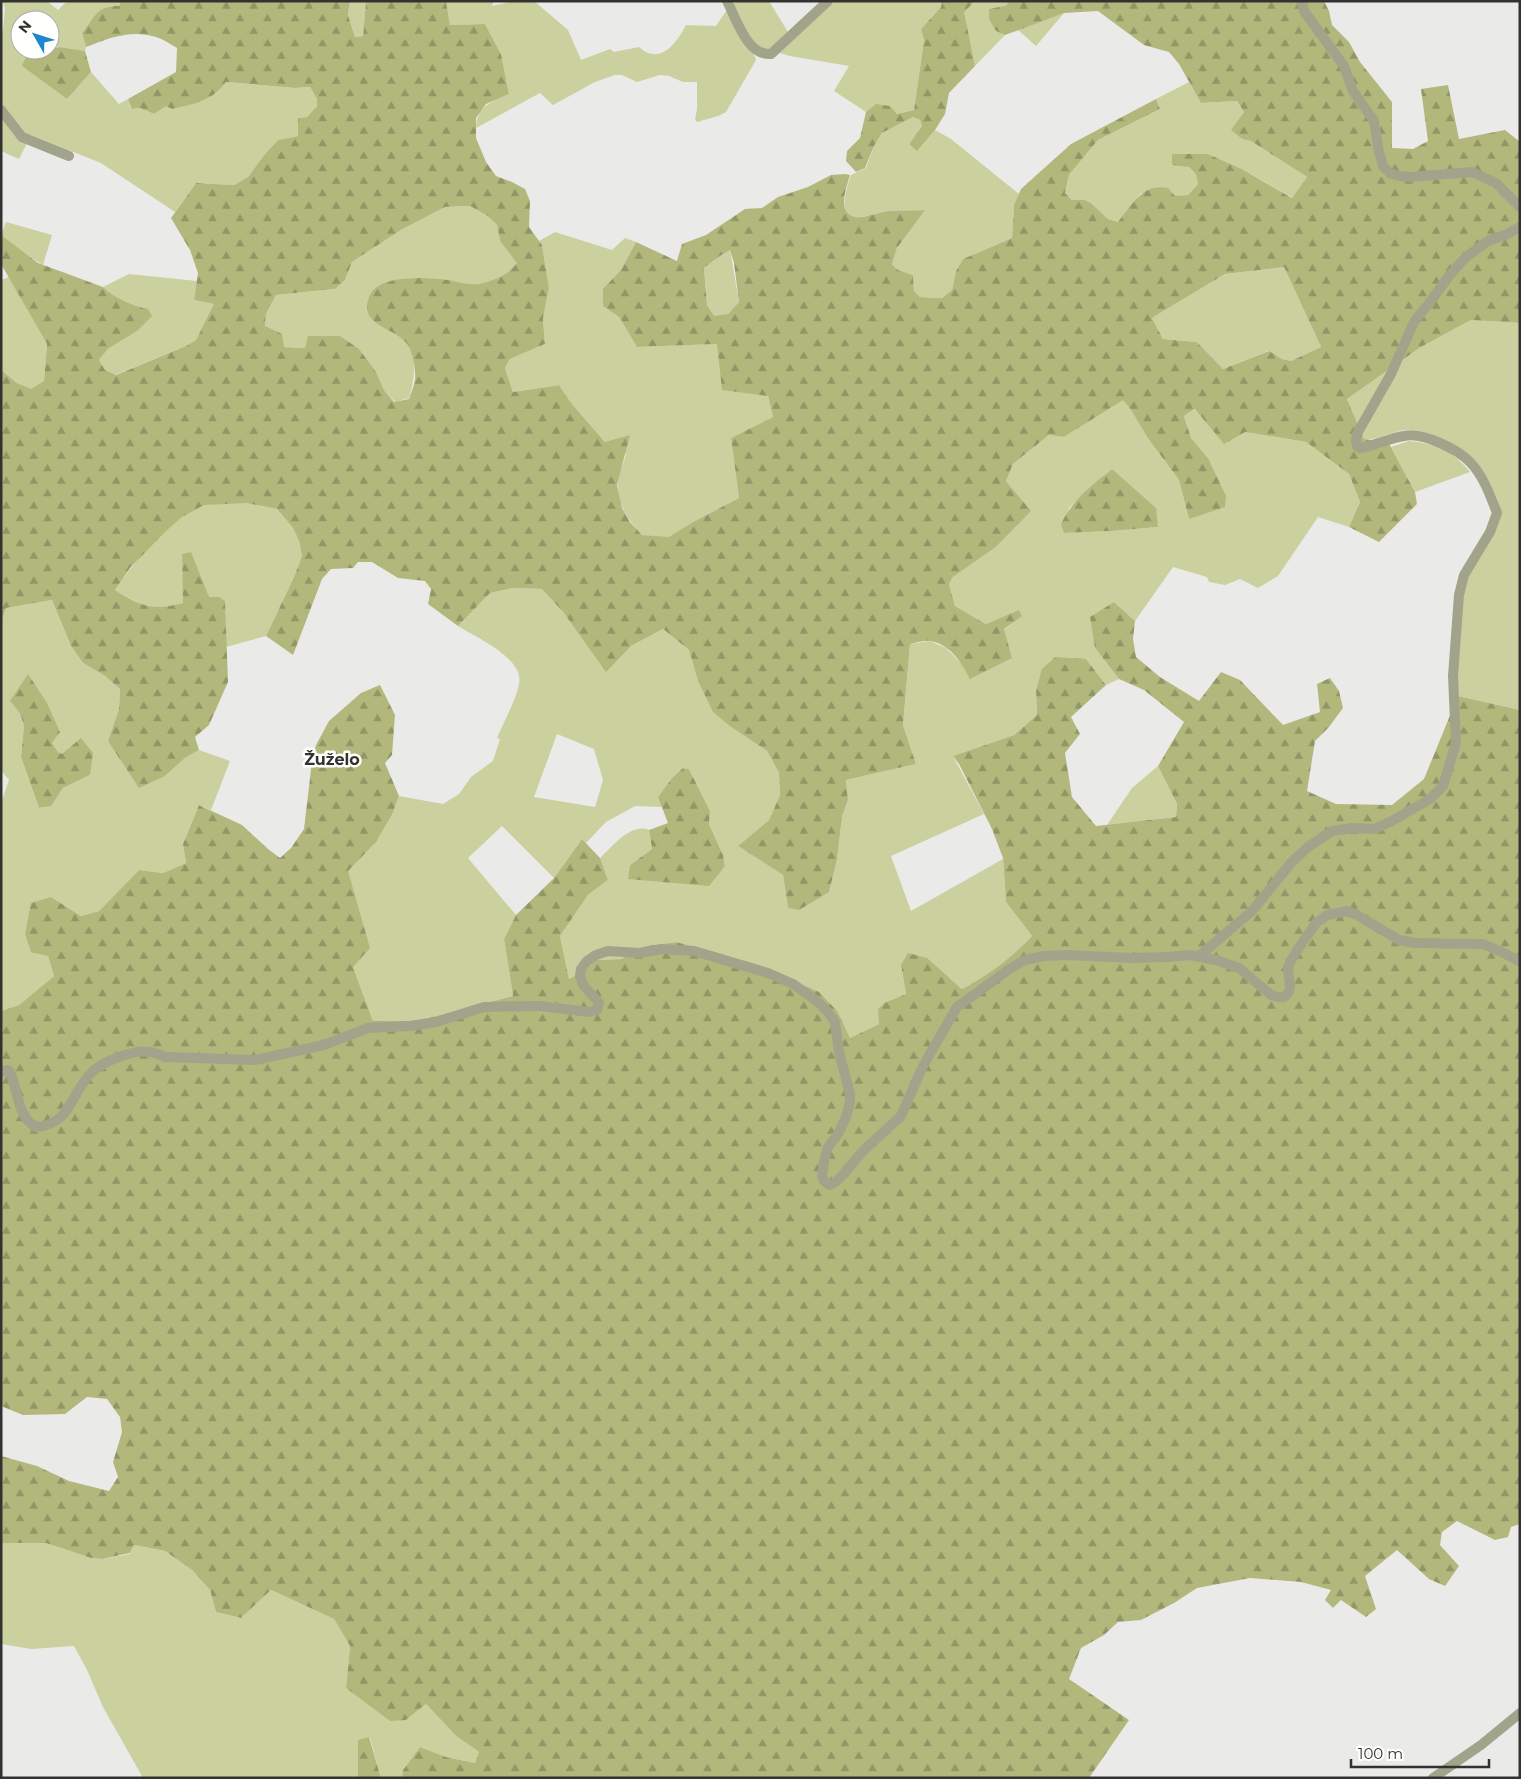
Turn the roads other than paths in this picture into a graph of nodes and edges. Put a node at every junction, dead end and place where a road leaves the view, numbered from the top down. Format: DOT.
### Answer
graph roads {
  1 [pos="727,1"];
  2 [pos="828,1"];
  3 [pos="1302,1"];
  4 [pos="1,110"];
  5 [pos="70,156"];
  6 [pos="1520,207"];
  7 [pos="1520,227"];
  8 [pos="1198,957"];
  9 [pos="1520,962"];
  10 [pos="1,1072"];
  11 [pos="1520,1713"];
  12 [pos="1433,1778"];
  1 -- 2 [label="street"];
  3 -- 6 [label="street"];
  4 -- 5 [label="street"];
  7 -- 8 [label="street"];
  8 -- 9 [label="street"];
  8 -- 10 [label="street"];
  11 -- 12 [label="street"];
}
